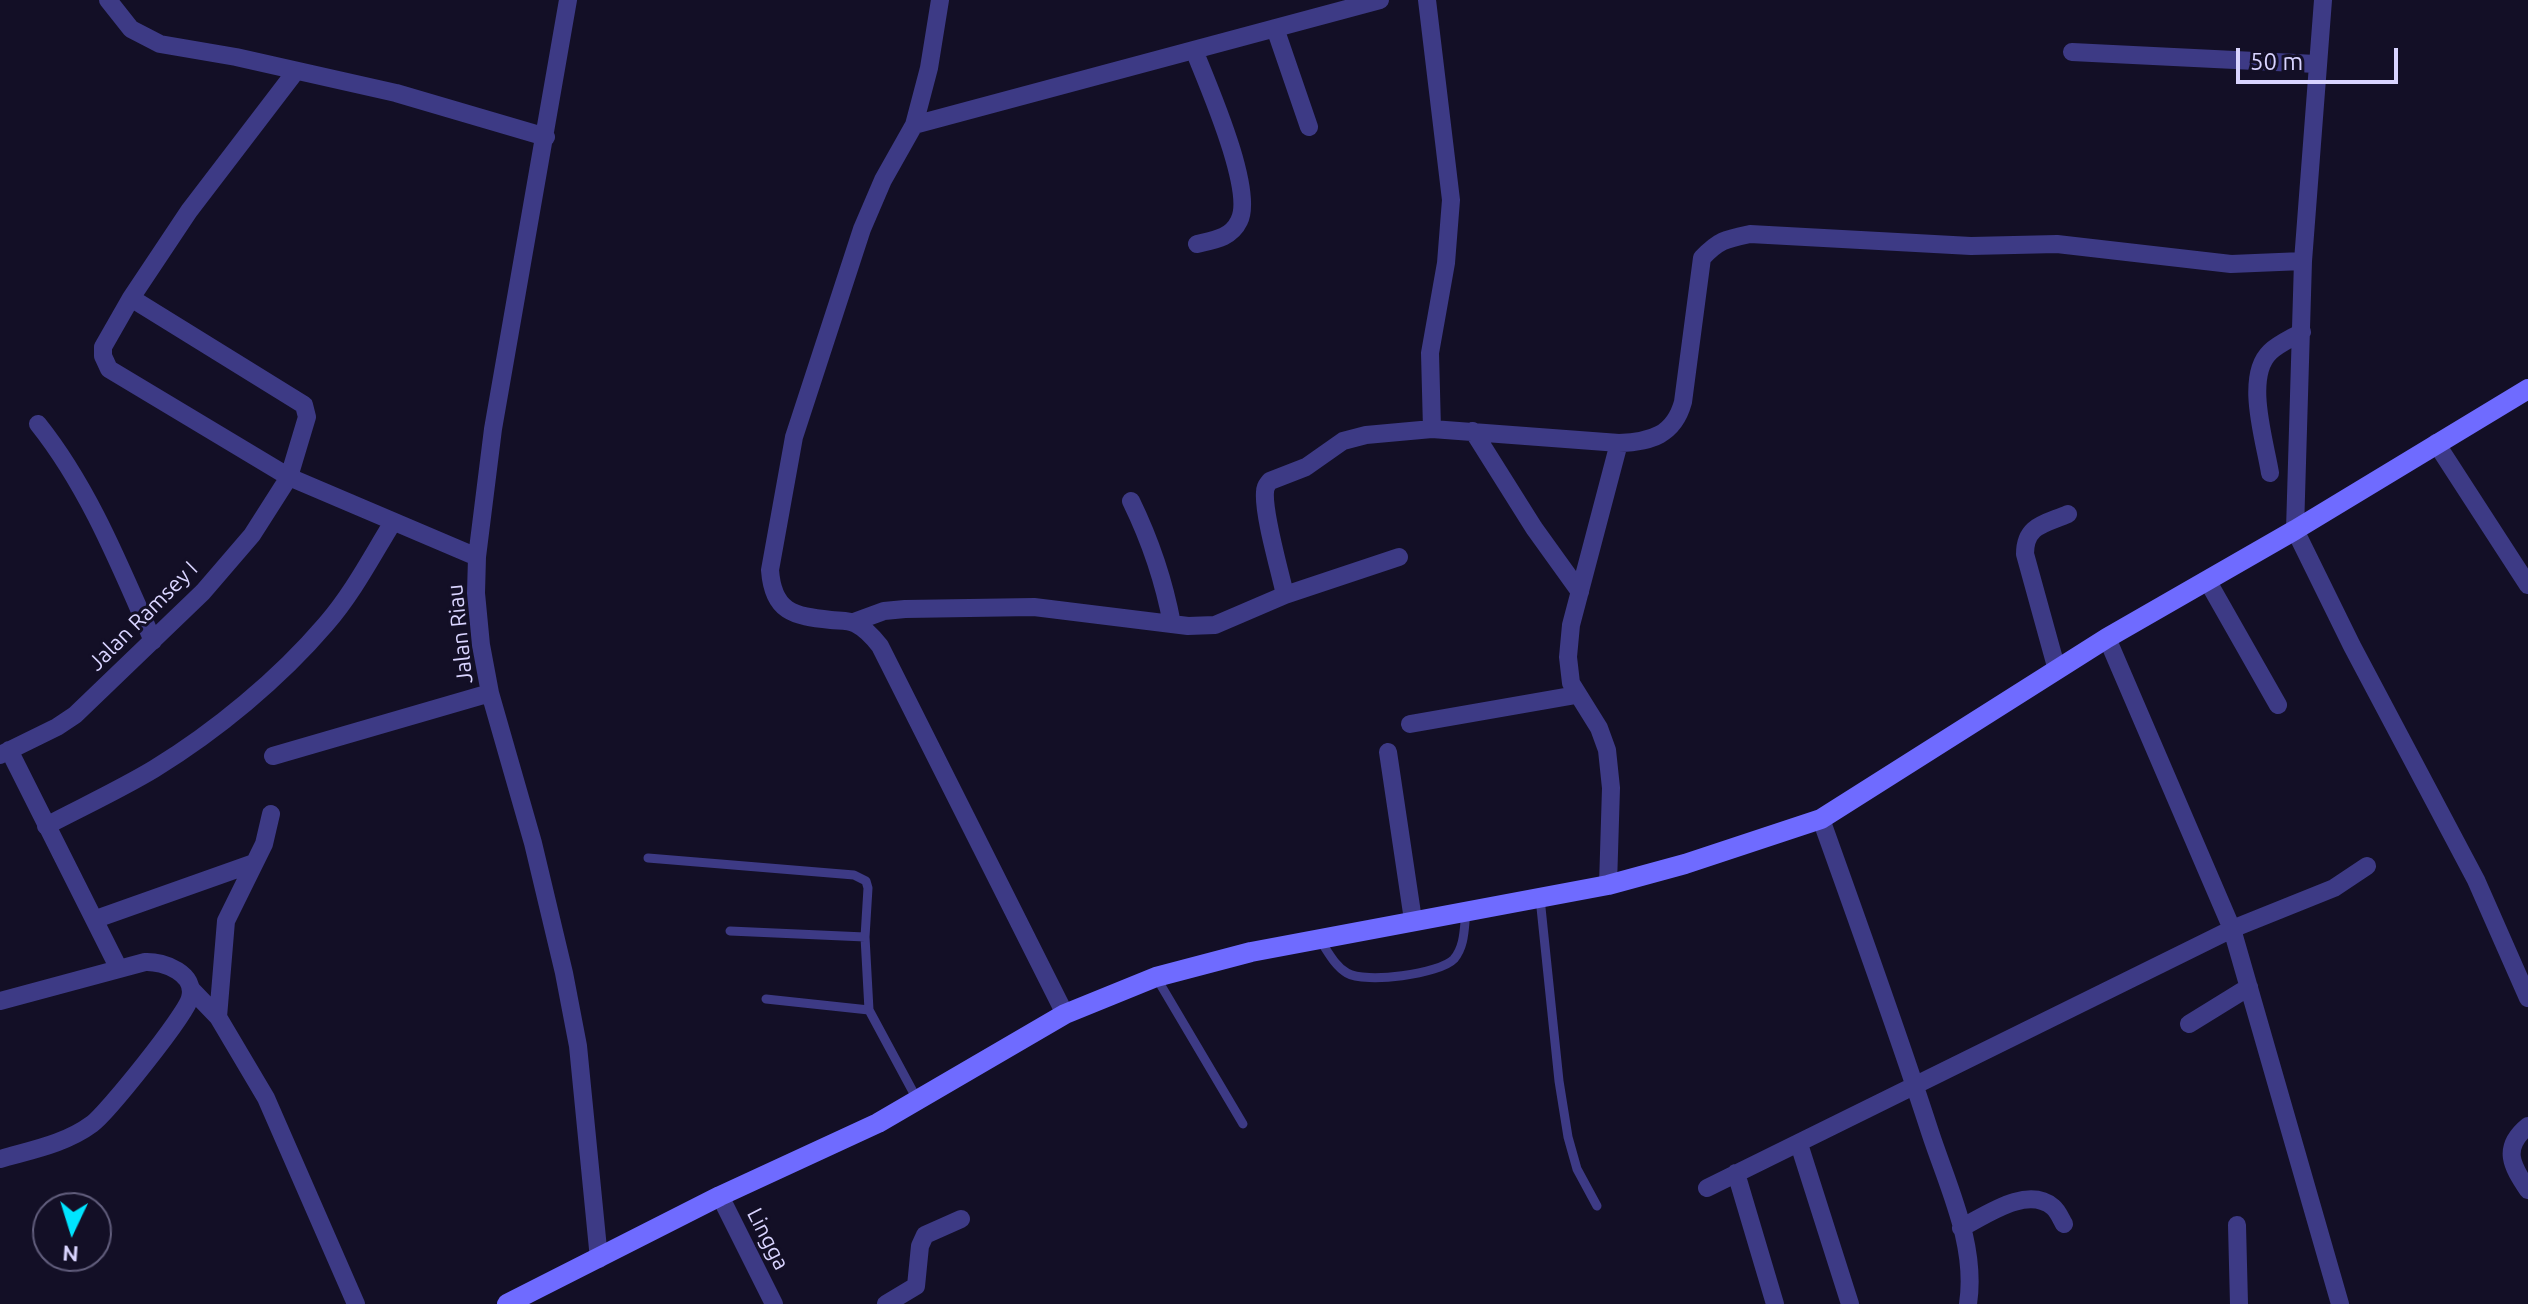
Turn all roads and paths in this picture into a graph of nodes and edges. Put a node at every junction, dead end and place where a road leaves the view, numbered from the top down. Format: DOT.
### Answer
graph roads {
  1 [pos="108,0"];
  2 [pos="568,0"];
  3 [pos="940,0"];
  4 [pos="1380,0"];
  5 [pos="1427,0"];
  6 [pos="2323,0"];
  7 [pos="1359,2"];
  8 [pos="1275,28"];
  9 [pos="1194,50"];
  10 [pos="2072,52"];
  11 [pos="2316,64"];
  12 [pos="296,71"];
  13 [pos="914,125"];
  14 [pos="1309,127"];
  15 [pos="546,137"];
  16 [pos="1197,244"];
  17 [pos="2303,261"];
  18 [pos="131,298"];
  19 [pos="2302,332"];
  20 [pos="2528,389"];
  21 [pos="38,424"];
  22 [pos="1432,429"];
  23 [pos="1473,431"];
  24 [pos="1619,443"];
  25 [pos="2436,443"];
  26 [pos="2270,473"];
  27 [pos="289,477"];
  28 [pos="1131,501"];
  29 [pos="2068,514"];
  30 [pos="393,522"];
  31 [pos="2295,530"];
  32 [pos="477,557"];
  33 [pos="1399,557"];
  34 [pos="2207,580"];
  35 [pos="2528,585"];
  36 [pos="1580,592"];
  37 [pos="1285,595"];
  38 [pos="854,622"];
  39 [pos="1172,624"];
  40 [pos="2107,638"];
  41 [pos="153,641"];
  42 [pos="2057,670"];
  43 [pos="490,693"];
  44 [pos="1576,695"];
  45 [pos="2278,705"];
  46 [pos="1410,724"];
  47 [pos="5,752"];
  48 [pos="1388,752"];
  49 [pos="273,756"];
  50 [pos="271,814"];
  51 [pos="1821,819"];
  52 [pos="46,826"];
  53 [pos="648,858"];
  54 [pos="254,863"];
  55 [pos="2367,866"];
  56 [pos="1608,885"];
  57 [pos="1540,898"];
  58 [pos="1466,912"];
  59 [pos="96,919"];
  60 [pos="1413,920"];
  61 [pos="2232,929"];
  62 [pos="730,931"];
  63 [pos="865,937"];
  64 [pos="1320,940"];
  65 [pos="119,969"];
  66 [pos="1156,977"];
  67 [pos="2249,987"];
  68 [pos="191,989"];
  69 [pos="2528,998"];
  70 [pos="766,999"];
  71 [pos="0,1001"];
  72 [pos="869,1010"];
  73 [pos="1065,1014"];
  74 [pos="218,1017"];
  75 [pos="2189,1024"];
  76 [pos="1915,1085"];
  77 [pos="918,1101"];
  78 [pos="1243,1124"];
  79 [pos="2528,1126"];
  80 [pos="1799,1144"];
  81 [pos="0,1159"];
  82 [pos="1736,1173"];
  83 [pos="1707,1188"];
  84 [pos="2528,1190"];
  85 [pos="720,1196"];
  86 [pos="1597,1206"];
  87 [pos="961,1219"];
  88 [pos="2064,1224"];
  89 [pos="2237,1225"];
  90 [pos="1961,1228"];
  91 [pos="599,1259"];
  92 [pos="356,1304"];
  93 [pos="507,1304"];
  94 [pos="774,1304"];
  95 [pos="886,1304"];
  96 [pos="1775,1304"];
  97 [pos="1850,1304"];
  98 [pos="1968,1304"];
  99 [pos="2239,1304"];
  100 [pos="2340,1304"];
  1 -- 12 [label="street"];
  2 -- 15 [label="street, Jalan Riau"];
  3 -- 13 [label="street"];
  4 -- 7 [label="street"];
  5 -- 22 [label="street"];
  6 -- 11 [label="street"];
  7 -- 8 [label="street"];
  8 -- 9 [label="street"];
  8 -- 14 [label="street"];
  9 -- 13 [label="street"];
  9 -- 16 [label="street"];
  10 -- 11 [label="street"];
  11 -- 17 [label="street"];
  12 -- 15 [label="street"];
  12 -- 18 [label="street"];
  13 -- 38 [label="street"];
  15 -- 32 [label="street, Jalan Riau"];
  17 -- 19 [label="street"];
  17 -- 24 [label="street"];
  18 -- 27 [label="street, Jalan Ramsey I"];
  18 -- 27 [label="street"];
  19 -- 26 [label="street"];
  19 -- 31 [label="street"];
  20 -- 25 [label="main road"];
  21 -- 41 [label="street"];
  22 -- 23 [label="street"];
  22 -- 37 [label="street"];
  23 -- 24 [label="street"];
  23 -- 36 [label="street"];
  24 -- 36 [label="street"];
  25 -- 31 [label="main road"];
  25 -- 35 [label="street"];
  27 -- 30 [label="street"];
  27 -- 41 [label="street, Jalan Ramsey I"];
  28 -- 39 [label="street"];
  29 -- 42 [label="street"];
  30 -- 32 [label="street"];
  30 -- 52 [label="street"];
  31 -- 34 [label="main road"];
  31 -- 69 [label="street"];
  32 -- 43 [label="street, Jalan Riau"];
  33 -- 37 [label="street"];
  34 -- 40 [label="main road"];
  34 -- 45 [label="street"];
  36 -- 44 [label="street"];
  37 -- 39 [label="street"];
  38 -- 39 [label="street"];
  38 -- 73 [label="street"];
  40 -- 42 [label="main road"];
  40 -- 61 [label="street"];
  41 -- 47 [label="street, Jalan Ramsey I"];
  42 -- 51 [label="main road"];
  43 -- 49 [label="street"];
  43 -- 91 [label="street, Jalan Riau"];
  44 -- 46 [label="street"];
  44 -- 56 [label="street"];
  47 -- 52 [label="street"];
  48 -- 60 [label="street"];
  50 -- 54 [label="street"];
  51 -- 56 [label="main road"];
  51 -- 76 [label="street"];
  52 -- 59 [label="street"];
  53 -- 63 [label="lane"];
  54 -- 59 [label="street"];
  54 -- 74 [label="street"];
  55 -- 61 [label="street"];
  56 -- 57 [label="main road"];
  57 -- 58 [label="main road"];
  57 -- 86 [label="lane"];
  58 -- 60 [label="main road"];
  58 -- 64 [label="lane"];
  59 -- 65 [label="street"];
  60 -- 64 [label="main road"];
  61 -- 67 [label="street"];
  61 -- 76 [label="street"];
  62 -- 63 [label="lane"];
  63 -- 72 [label="lane"];
  64 -- 66 [label="main road"];
  65 -- 68 [label="street"];
  65 -- 71 [label="street"];
  66 -- 73 [label="main road"];
  66 -- 78 [label="lane"];
  67 -- 75 [label="street"];
  67 -- 100 [label="street"];
  68 -- 74 [label="street"];
  68 -- 81 [label="street"];
  70 -- 72 [label="lane"];
  72 -- 77 [label="lane"];
  73 -- 77 [label="main road"];
  74 -- 92 [label="street"];
  76 -- 80 [label="street"];
  76 -- 90 [label="street"];
  77 -- 85 [label="main road"];
  79 -- 84 [label="street"];
  80 -- 82 [label="street"];
  80 -- 97 [label="street"];
  82 -- 83 [label="street"];
  82 -- 96 [label="street"];
  85 -- 91 [label="main road"];
  85 -- 94 [label="street, Lingga"];
  87 -- 95 [label="street"];
  88 -- 90 [label="street"];
  89 -- 99 [label="street"];
  90 -- 98 [label="street"];
  91 -- 93 [label="main road"];
}
